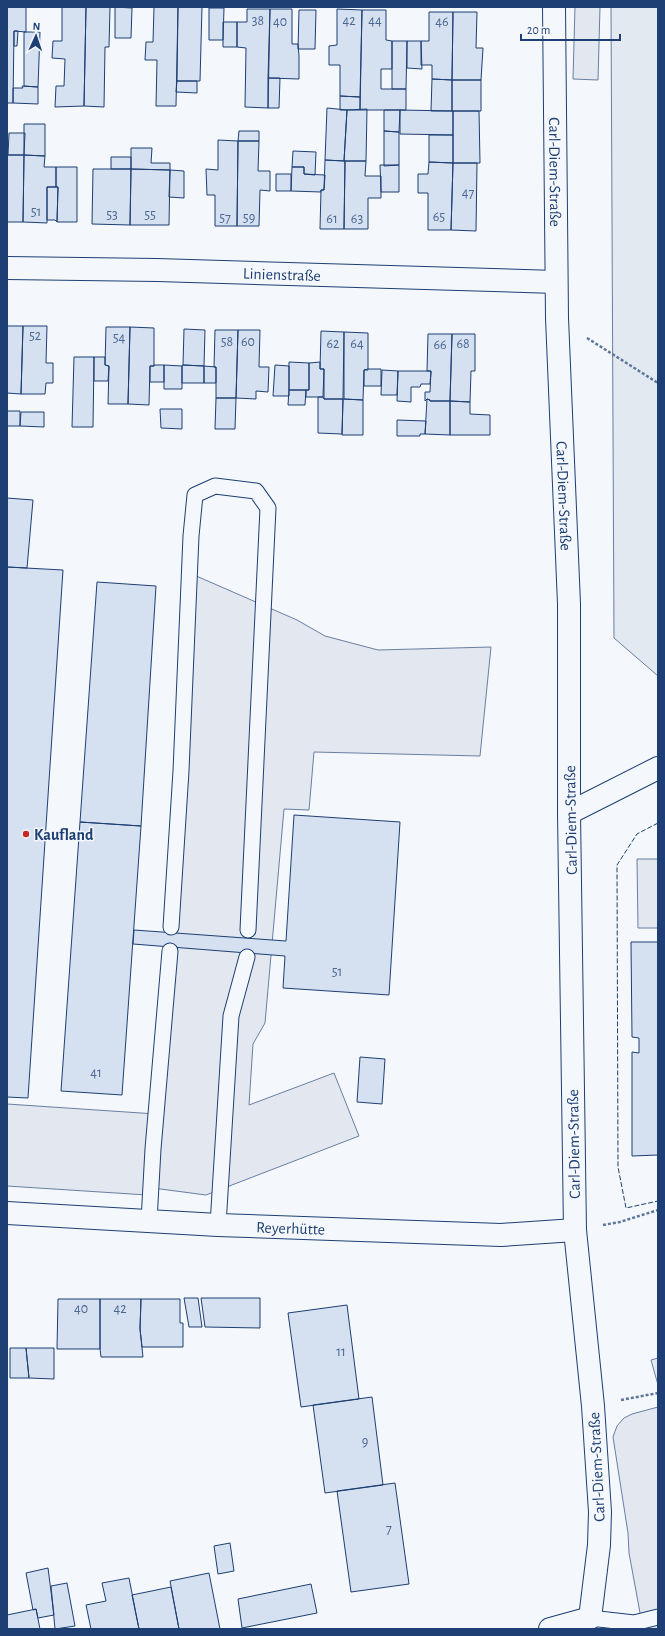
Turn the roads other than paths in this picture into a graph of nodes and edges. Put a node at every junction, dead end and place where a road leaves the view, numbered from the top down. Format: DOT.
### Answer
graph roads {
  1 [pos="554,7"];
  2 [pos="7,268"];
  3 [pos="556,282"];
  4 [pos="658,768"];
  5 [pos="569,812"];
  6 [pos="171,927"];
  7 [pos="248,930"];
  8 [pos="170,951"];
  9 [pos="247,957"];
  10 [pos="7,1213"];
  11 [pos="149,1221"];
  12 [pos="218,1225"];
  13 [pos="575,1230"];
  14 [pos="658,1617"];
  15 [pos="594,1624"];
  16 [pos="550,1629"];
  1 -- 3 [label="street, Carl-Diem-Straße"];
  2 -- 3 [label="street, Linienstraße"];
  3 -- 5 [label="street, Carl-Diem-Straße"];
  4 -- 5 [label="street"];
  5 -- 13 [label="street, Carl-Diem-Straße"];
  6 -- 7 [label="lane"];
  8 -- 11 [label="lane"];
  9 -- 12 [label="lane"];
  10 -- 11 [label="street, Reyerhütte"];
  11 -- 12 [label="street, Reyerhütte"];
  12 -- 13 [label="street, Reyerhütte"];
  13 -- 15 [label="street, Carl-Diem-Straße"];
  14 -- 15 [label="lane"];
  15 -- 16 [label="street"];
}
